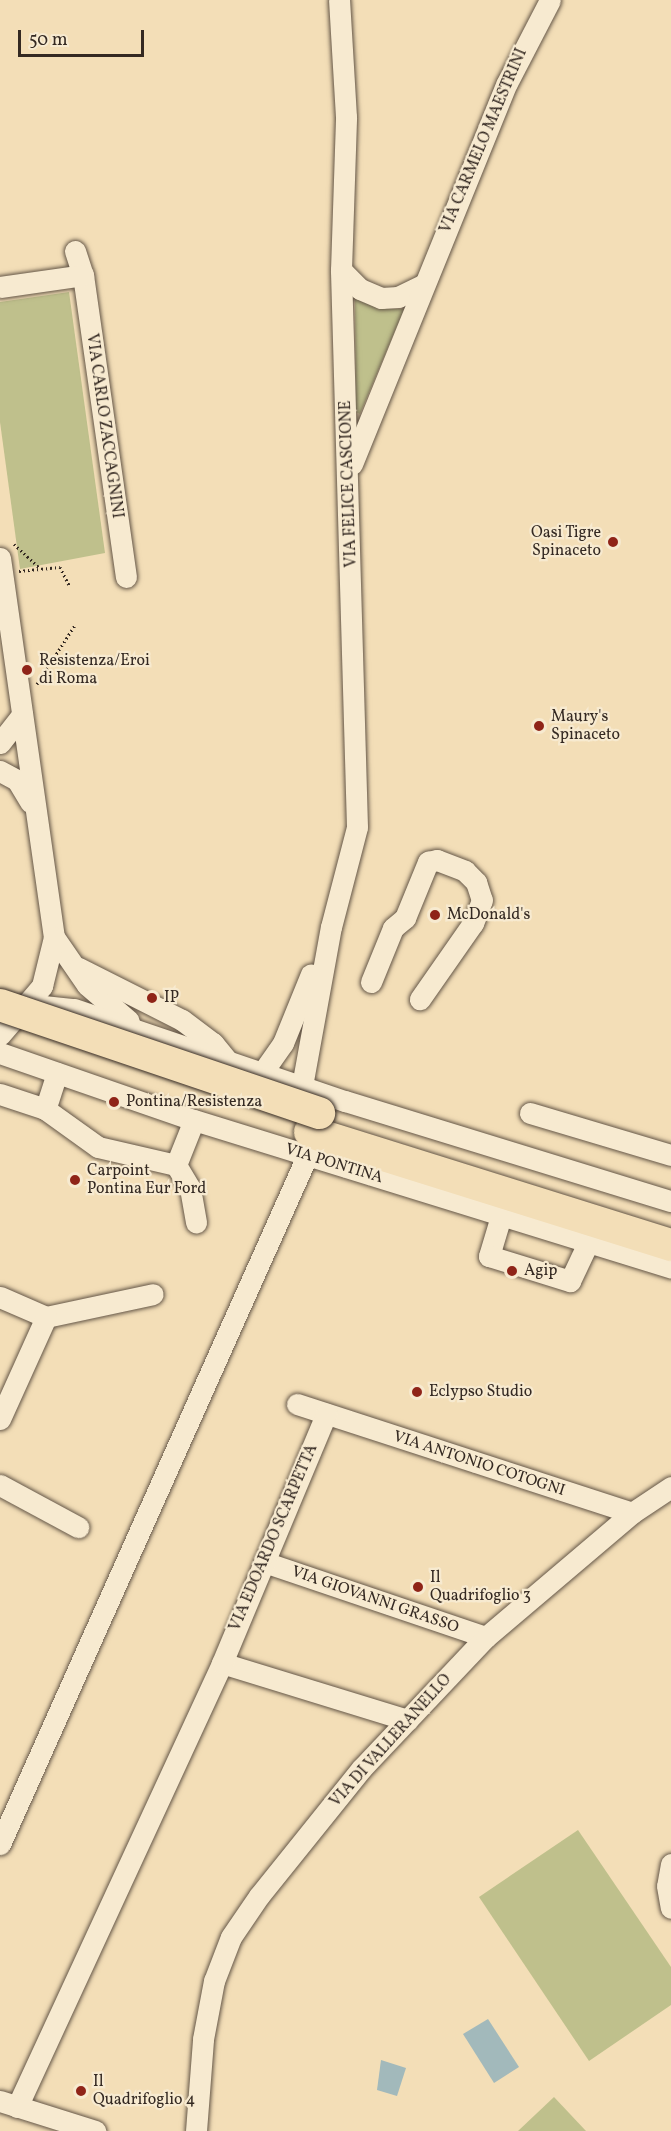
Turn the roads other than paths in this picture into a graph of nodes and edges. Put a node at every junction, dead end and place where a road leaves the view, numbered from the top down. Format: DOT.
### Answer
graph roads {
  1 [pos="328,0"];
  2 [pos="339,0"];
  3 [pos="550,0"];
  4 [pos="339,37"];
  5 [pos="75,251"];
  6 [pos="341,270"];
  7 [pos="83,275"];
  8 [pos="423,285"];
  9 [pos="0,287"];
  10 [pos="349,473"];
  11 [pos="7,551"];
  12 [pos="126,577"];
  13 [pos="7,582"];
  14 [pos="22,715"];
  15 [pos="0,743"];
  16 [pos="0,771"];
  17 [pos="36,816"];
  18 [pos="331,927"];
  19 [pos="54,937"];
  20 [pos="72,965"];
  21 [pos="371,982"];
  22 [pos="420,999"];
  23 [pos="7,1020"];
  24 [pos="147,1033"];
  25 [pos="10,1056"];
  26 [pos="229,1063"];
  27 [pos="57,1073"];
  28 [pos="262,1073"];
  29 [pos="302,1086"];
  30 [pos="0,1094"];
  31 [pos="45,1110"];
  32 [pos="530,1113"];
  33 [pos="194,1120"];
  34 [pos="312,1134"];
  35 [pos="671,1155"];
  36 [pos="176,1165"];
  37 [pos="671,1201"];
  38 [pos="501,1216"];
  39 [pos="196,1222"];
  40 [pos="671,1224"];
  41 [pos="588,1243"];
  42 [pos="671,1245"];
  43 [pos="671,1268"];
  44 [pos="153,1294"];
  45 [pos="0,1297"];
  46 [pos="46,1317"];
  47 [pos="297,1404"];
  48 [pos="326,1414"];
  49 [pos="0,1419"];
  50 [pos="0,1485"];
  51 [pos="668,1494"];
  52 [pos="632,1514"];
  53 [pos="78,1527"];
  54 [pos="264,1563"];
  55 [pos="486,1637"];
  56 [pos="222,1663"];
  57 [pos="407,1720"];
  58 [pos="0,1844"];
  59 [pos="671,1864"];
  60 [pos="671,1908"];
  61 [pos="9,2104"];
  62 [pos="95,2131"];
  63 [pos="196,2131"];
  1 -- 4 [label="street, VIA FELICE CASCIONE"];
  2 -- 4 [label="street, VIA FELICE CASCIONE"];
  3 -- 8 [label="street, VIA CARMELO MAESTRINI"];
  4 -- 6 [label="street, VIA FELICE CASCIONE"];
  5 -- 7 [label="street, VIA CARLO ZACCAGNINI"];
  6 -- 8 [label="street"];
  6 -- 10 [label="street, VIA FELICE CASCIONE"];
  7 -- 9 [label="street"];
  7 -- 12 [label="street, VIA CARLO ZACCAGNINI"];
  8 -- 10 [label="street, VIA CARMELO MAESTRINI"];
  10 -- 18 [label="street, VIA FELICE CASCIONE"];
  11 -- 13 [label="street"];
  13 -- 14 [label="street"];
  14 -- 15 [label="street"];
  14 -- 17 [label="street"];
  16 -- 17 [label="street"];
  17 -- 19 [label="street"];
  18 -- 28 [label="street, VIA FELICE CASCIONE"];
  18 -- 29 [label="street, VIA FELICE CASCIONE"];
  19 -- 20 [label="street"];
  19 -- 23 [label="street"];
  20 -- 24 [label="street"];
  20 -- 26 [label="street"];
  21 -- 22 [label="street"];
  23 -- 24 [label="street"];
  23 -- 25 [label="street"];
  23 -- 34 [label="highway, VIA PONTINA, bridge"];
  24 -- 26 [label="street"];
  25 -- 27 [label="street, VIA PONTINA"];
  26 -- 28 [label="street"];
  27 -- 31 [label="street"];
  27 -- 33 [label="street, VIA PONTINA"];
  28 -- 29 [label="street"];
  29 -- 37 [label="street"];
  30 -- 31 [label="street"];
  31 -- 36 [label="street"];
  32 -- 35 [label="street"];
  33 -- 34 [label="street, VIA PONTINA"];
  33 -- 36 [label="street"];
  34 -- 38 [label="street, VIA PONTINA"];
  34 -- 40 [label="highway, VIA PONTINA"];
  34 -- 42 [label="highway, VIA PONTINA"];
  34 -- 58 [label="street"];
  36 -- 39 [label="street"];
  38 -- 41 [label="street, VIA PONTINA"];
  38 -- 41 [label="street"];
  41 -- 43 [label="street, VIA PONTINA"];
  44 -- 46 [label="street"];
  45 -- 46 [label="street"];
  46 -- 49 [label="street"];
  47 -- 48 [label="street, VIA ANTONIO COTOGNI"];
  48 -- 52 [label="street, VIA ANTONIO COTOGNI"];
  48 -- 54 [label="street, VIA EDOARDO SCARPETTA"];
  50 -- 53 [label="street"];
  51 -- 52 [label="street, VIA DI VALLERANELLO"];
  52 -- 55 [label="street, VIA DI VALLERANELLO"];
  54 -- 55 [label="street, VIA GIOVANNI GRASSO"];
  54 -- 56 [label="street, VIA EDOARDO SCARPETTA"];
  55 -- 57 [label="street, VIA DI VALLERANELLO"];
  56 -- 57 [label="street"];
  56 -- 61 [label="street, VIA EDOARDO SCARPETTA"];
  57 -- 63 [label="street, VIA DI VALLERANELLO"];
  59 -- 60 [label="street"];
  61 -- 62 [label="street"];
}
